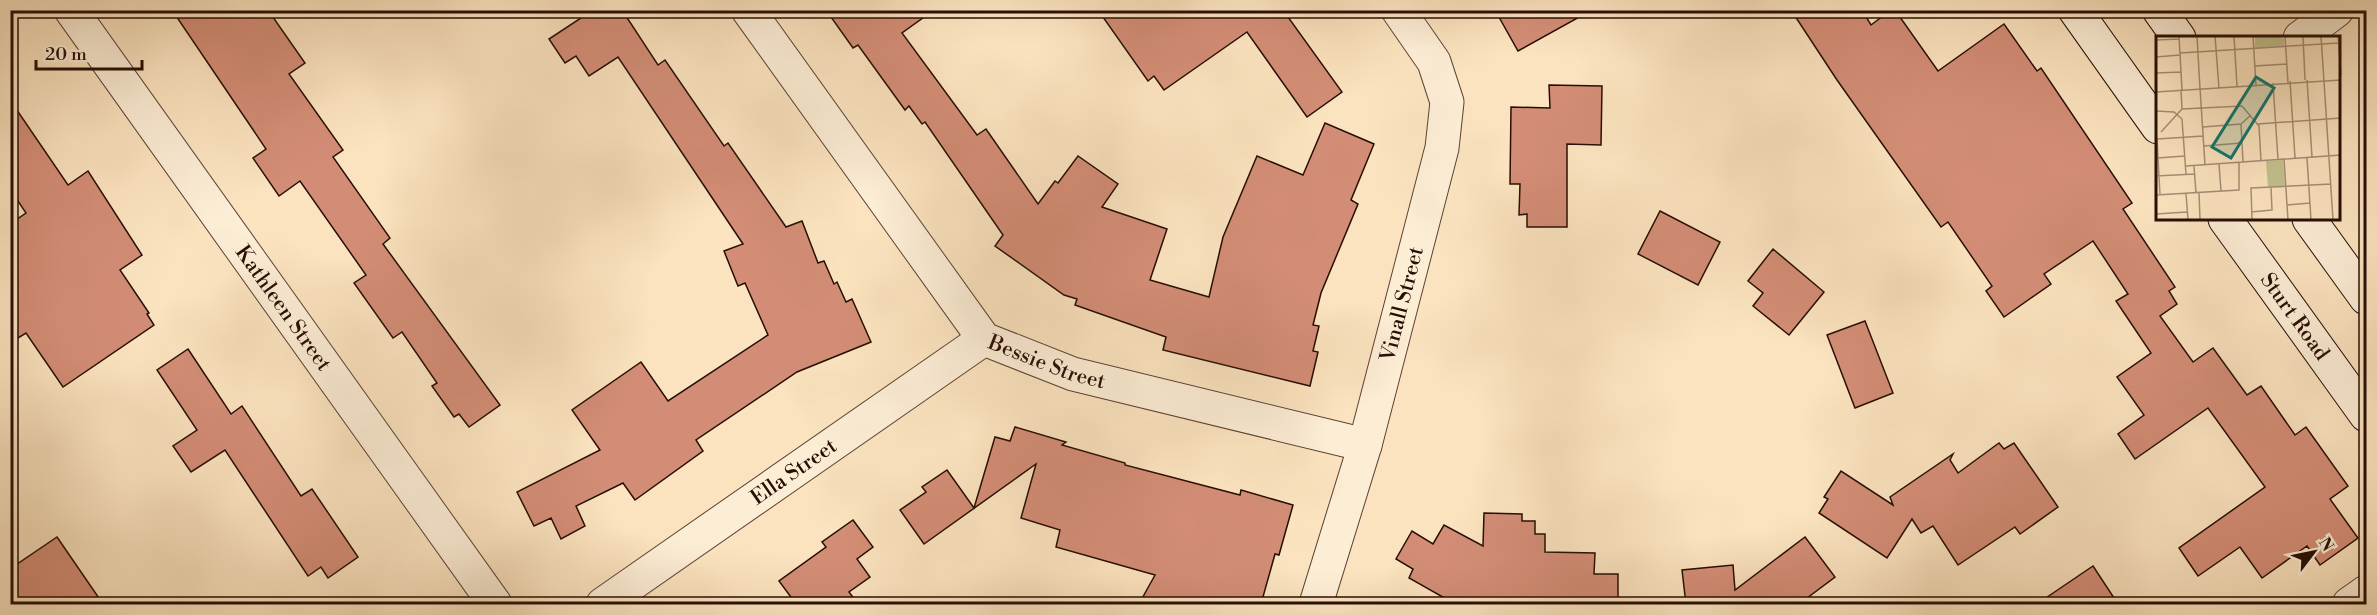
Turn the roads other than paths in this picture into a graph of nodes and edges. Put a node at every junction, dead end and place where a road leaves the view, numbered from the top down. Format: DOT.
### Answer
graph roads {
  1 [pos="71,10"];
  2 [pos="748,10"];
  3 [pos="1398,10"];
  4 [pos="2075,10"];
  5 [pos="2159,10"];
  6 [pos="2337,10"];
  7 [pos="2177,36"];
  8 [pos="2303,36"];
  9 [pos="2156,124"];
  10 [pos="2226,220"];
  11 [pos="2310,220"];
  12 [pos="2367,298"];
  13 [pos="984,339"];
  14 [pos="2367,415"];
  15 [pos="1365,445"];
  16 [pos="2367,592"];
  17 [pos="495,604"];
  18 [pos="603,604"];
  19 [pos="1316,604"];
  20 [pos="2349,604"];
  1 -- 17 [label="street, Kathleen Street"];
  2 -- 13 [label="street, Bessie Street"];
  3 -- 15 [label="street, Vinall Street"];
  4 -- 9 [label="street"];
  5 -- 7 [label="street"];
  6 -- 8 [label="street"];
  10 -- 14 [label="street, Sturt Road"];
  11 -- 12 [label="street"];
  13 -- 15 [label="street, Bessie Street"];
  13 -- 18 [label="street, Ella Street"];
  15 -- 19 [label="street, Vinall Street"];
  16 -- 20 [label="street"];
}
